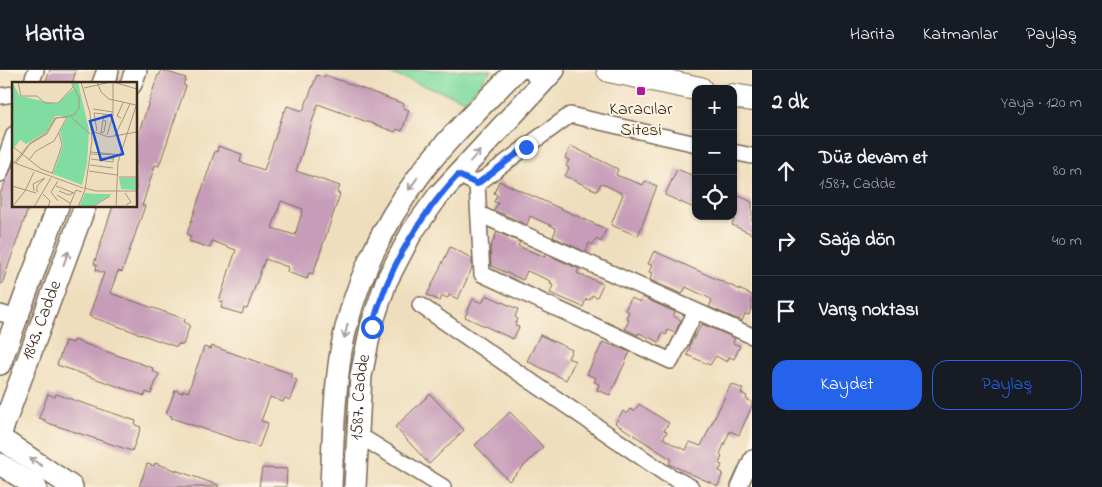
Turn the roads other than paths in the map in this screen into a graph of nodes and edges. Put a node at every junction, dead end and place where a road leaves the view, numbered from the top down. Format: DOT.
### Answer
graph roads {
  1 [pos="36,70"];
  2 [pos="108,70"];
  3 [pos="136,70"];
  4 [pos="554,70"];
  5 [pos="609,70"];
  6 [pos="519,71"];
  7 [pos="32,82"];
  8 [pos="104,82"];
  9 [pos="132,82"];
  10 [pos="692,87"];
  11 [pos="533,92"];
  12 [pos="737,97"];
  13 [pos="752,99"];
  14 [pos="12,140"];
  15 [pos="692,143"];
  16 [pos="737,153"];
  17 [pos="752,156"];
  18 [pos="0,174"];
  19 [pos="458,175"];
  20 [pos="477,184"];
  21 [pos="57,208"];
  22 [pos="84,208"];
  23 [pos="479,214"];
  24 [pos="420,305"];
  25 [pos="696,311"];
  26 [pos="8,316"];
  27 [pos="752,336"];
  28 [pos="0,364"];
  29 [pos="357,434"];
  30 [pos="0,436"];
  31 [pos="752,458"];
  32 [pos="0,464"];
  33 [pos="36,487"];
  34 [pos="72,487"];
  35 [pos="331,487"];
  36 [pos="355,487"];
  37 [pos="443,487"];
  38 [pos="691,487"];
  39 [pos="739,487"];
  1 -- 7 [label="street"];
  2 -- 8 [label="main road"];
  3 -- 9 [label="main road"];
  4 -- 11 [label="main road, 1587. Cadde"];
  5 -- 10 [label="main road"];
  6 -- 11 [label="street"];
  6 -- 35 [label="main road, 1587. Cadde, one-way"];
  19 -- 11 [label="main road, 1587. Cadde, one-way"];
  12 -- 13 [label="main road"];
  14 -- 18 [label="street"];
  15 -- 20 [label="street"];
  16 -- 17 [label="street"];
  19 -- 20 [label="street"];
  19 -- 29 [label="main road, 1587. Cadde"];
  20 -- 23 [label="street"];
  21 -- 26 [label="main road, 1843. Cadde"];
  30 -- 22 [label="main road, 1843. Cadde, one-way"];
  23 -- 25 [label="street"];
  23 -- 25 [label="street"];
  24 -- 38 [label="street"];
  25 -- 27 [label="street"];
  26 -- 28 [label="main road, 1843. Cadde"];
  29 -- 36 [label="main road, 1587. Cadde"];
  29 -- 37 [label="street"];
  34 -- 30 [label="main road, one-way"];
  31 -- 39 [label="street"];
  32 -- 33 [label="main road"];
}
